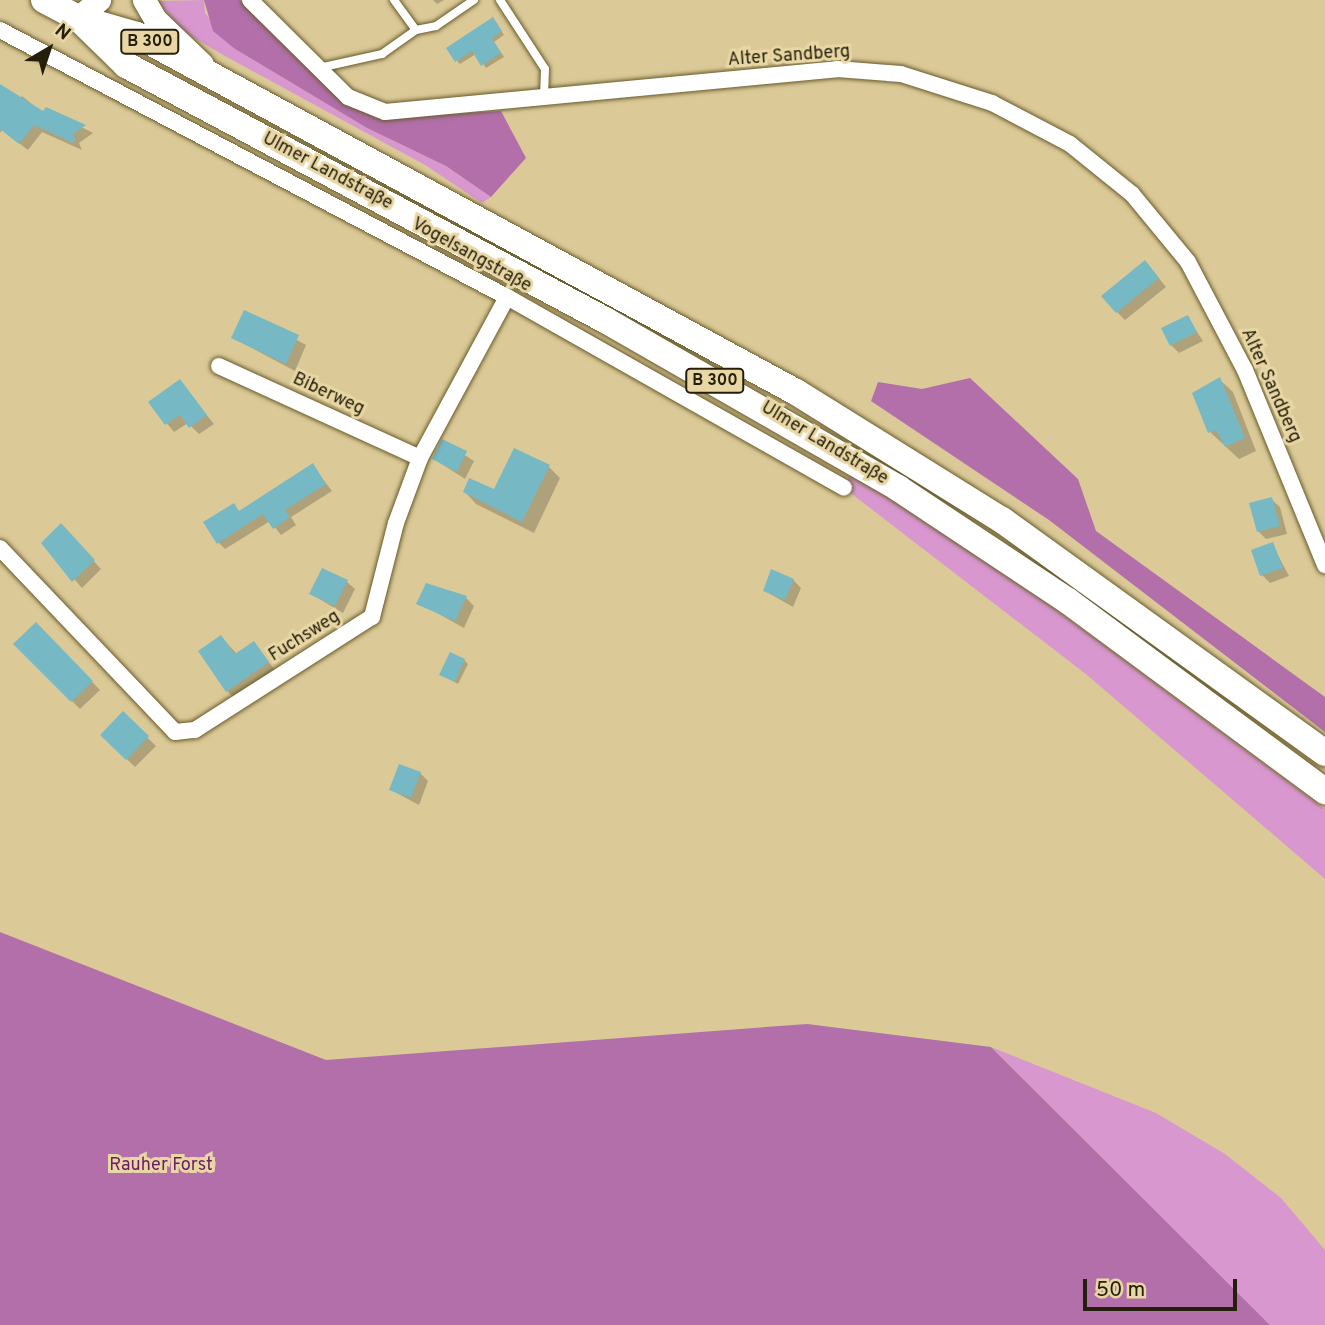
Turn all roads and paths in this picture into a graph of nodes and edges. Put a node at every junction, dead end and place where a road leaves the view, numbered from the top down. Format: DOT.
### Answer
graph roads {
  1 [pos="44,0"];
  2 [pos="99,0"];
  3 [pos="144,0"];
  4 [pos="250,0"];
  5 [pos="394,0"];
  6 [pos="474,0"];
  7 [pos="500,0"];
  8 [pos="79,9"];
  9 [pos="0,30"];
  10 [pos="415,30"];
  11 [pos="318,68"];
  12 [pos="217,78"];
  13 [pos="544,99"];
  14 [pos="507,297"];
  15 [pos="219,366"];
  16 [pos="420,458"];
  17 [pos="844,488"];
  18 [pos="0,548"];
  19 [pos="1325,565"];
  20 [pos="1325,753"];
  21 [pos="1325,791"];
  1 -- 8 [label="main road, Ulmer Landstraße / B 300"];
  2 -- 8 [label="street"];
  3 -- 12 [label="street"];
  4 -- 11 [label="street, Alter Sandberg"];
  5 -- 10 [label="lane"];
  6 -- 10 [label="lane"];
  7 -- 13 [label="lane"];
  8 -- 12 [label="main road, Ulmer Landstraße / B 300"];
  8 -- 21 [label="main road, Ulmer Landstraße / B 300"];
  9 -- 14 [label="street, Vogelsangstraße"];
  10 -- 11 [label="lane"];
  11 -- 13 [label="street, Alter Sandberg"];
  12 -- 20 [label="main road, Ulmer Landstraße / B 300"];
  13 -- 19 [label="street, Alter Sandberg"];
  14 -- 16 [label="street, Fuchsweg"];
  14 -- 17 [label="street, Vogelsangstraße"];
  15 -- 16 [label="street, Biberweg"];
  16 -- 18 [label="street, Fuchsweg"];
}
